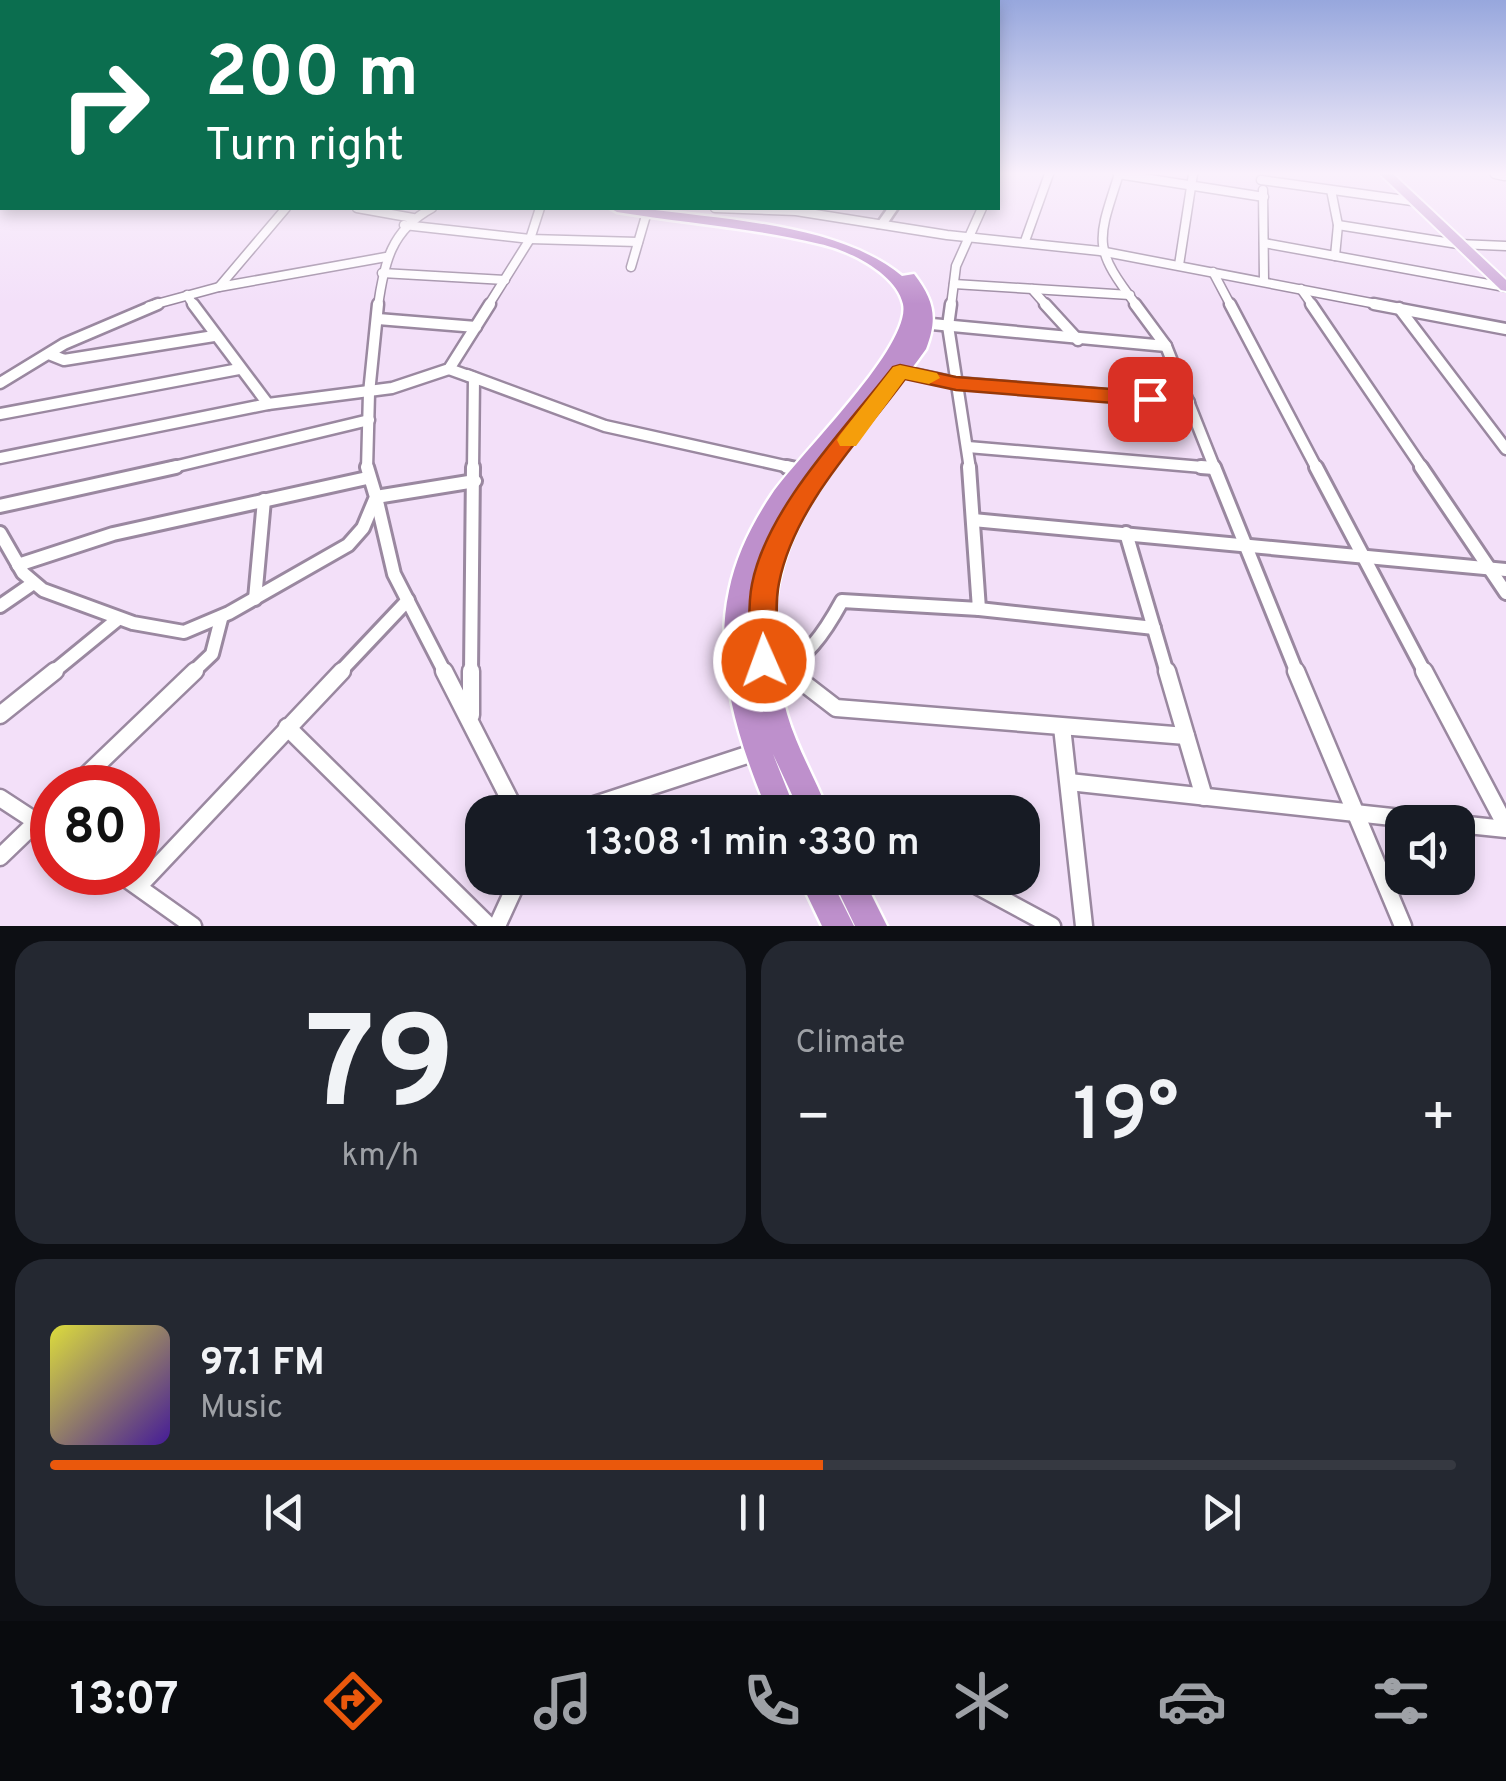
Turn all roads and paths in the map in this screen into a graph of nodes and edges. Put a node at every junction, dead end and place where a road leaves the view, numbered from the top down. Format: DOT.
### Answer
graph roads {
  1 [pos="278,217"];
  2 [pos="391,217"];
  3 [pos="417,217"];
  4 [pos="537,217"];
  5 [pos="640,217"];
  6 [pos="689,217"];
  7 [pos="749,217"];
  8 [pos="840,217"];
  9 [pos="887,217"];
  10 [pos="977,217"];
  11 [pos="1034,217"];
  12 [pos="1106,217"];
  13 [pos="1186,217"];
  14 [pos="1264,217"];
  15 [pos="1336,217"];
  16 [pos="1429,217"];
  17 [pos="409,222"];
  18 [pos="881,224"];
  19 [pos="1338,226"];
  20 [pos="968,236"];
  21 [pos="530,239"];
  22 [pos="1025,240"];
  23 [pos="638,242"];
  24 [pos="1264,243"];
  25 [pos="1458,244"];
  26 [pos="1506,246"];
  27 [pos="1100,252"];
  28 [pos="1335,256"];
  29 [pos="386,257"];
  30 [pos="1180,265"];
  31 [pos="631,267"];
  32 [pos="1213,272"];
  33 [pos="382,273"];
  34 [pos="505,280"];
  35 [pos="1264,281"];
  36 [pos="954,284"];
  37 [pos="219,287"];
  38 [pos="1506,287"];
  39 [pos="1032,289"];
  40 [pos="1301,289"];
  41 [pos="187,295"];
  42 [pos="1130,295"];
  43 [pos="1399,308"];
  44 [pos="378,319"];
  45 [pos="929,324"];
  46 [pos="476,327"];
  47 [pos="1506,330"];
  48 [pos="214,336"];
  49 [pos="1078,340"];
  50 [pos="1166,346"];
  51 [pos="50,354"];
  52 [pos="449,368"];
  53 [pos="238,369"];
  54 [pos="900,371"];
  55 [pos="0,383"];
  56 [pos="956,383"];
  57 [pos="371,389"];
  58 [pos="1189,402"];
  59 [pos="268,404"];
  60 [pos="0,414"];
  61 [pos="369,420"];
  62 [pos="968,448"];
  63 [pos="1506,449"];
  64 [pos="0,458"];
  65 [pos="1214,468"];
  66 [pos="800,470"];
  67 [pos="368,478"];
  68 [pos="475,482"];
  69 [pos="376,496"];
  70 [pos="264,500"];
  71 [pos="0,506"];
  72 [pos="973,520"];
  73 [pos="0,533"];
  74 [pos="1126,533"];
  75 [pos="1243,543"];
  76 [pos="1363,554"];
  77 [pos="18,565"];
  78 [pos="1490,568"];
  79 [pos="1506,570"];
  80 [pos="32,584"];
  81 [pos="1506,593"];
  82 [pos="254,599"];
  83 [pos="408,600"];
  84 [pos="0,606"];
  85 [pos="979,609"];
  86 [pos="118,618"];
  87 [pos="220,619"];
  88 [pos="1154,628"];
  89 [pos="777,672"];
  90 [pos="0,715"];
  91 [pos="471,719"];
  92 [pos="287,727"];
  93 [pos="1062,727"];
  94 [pos="1186,736"];
  95 [pos="759,751"];
  96 [pos="97,765"];
  97 [pos="1068,782"];
  98 [pos="507,795"];
  99 [pos="625,795"];
  100 [pos="776,795"];
  101 [pos="807,795"];
  102 [pos="1204,797"];
  103 [pos="0,798"];
  104 [pos="1354,815"];
  105 [pos="30,817"];
  106 [pos="1385,818"];
  107 [pos="1475,825"];
  108 [pos="1506,828"];
  109 [pos="30,837"];
  110 [pos="0,858"];
  111 [pos="160,863"];
  112 [pos="151,895"];
  113 [pos="510,895"];
  114 [pos="822,895"];
  115 [pos="856,895"];
  116 [pos="995,895"];
  117 [pos="193,926"];
  118 [pos="493,926"];
  119 [pos="838,926"];
  120 [pos="871,926"];
  121 [pos="1052,926"];
  122 [pos="1084,926"];
  123 [pos="1403,926"];
  1 -- 37 [label="street"];
  2 -- 17 [label="street"];
  3 -- 17 [label="street"];
  4 -- 21 [label="street"];
  5 -- 23 [label="street"];
  6 -- 45 [label="highway"];
  7 -- 45 [label="highway"];
  8 -- 18 [label="street"];
  9 -- 18 [label="main road"];
  10 -- 20 [label="street"];
  11 -- 22 [label="street"];
  12 -- 27 [label="street"];
  13 -- 30 [label="street"];
  14 -- 24 [label="street"];
  15 -- 19 [label="street"];
  16 -- 25 [label="main road"];
  17 -- 21 [label="street"];
  17 -- 29 [label="street"];
  18 -- 20 [label="street"];
  19 -- 25 [label="street"];
  19 -- 28 [label="street"];
  20 -- 22 [label="street"];
  20 -- 36 [label="street"];
  21 -- 23 [label="street"];
  21 -- 34 [label="street"];
  22 -- 27 [label="street"];
  23 -- 31 [label="street"];
  24 -- 28 [label="street"];
  24 -- 35 [label="street"];
  25 -- 26 [label="street"];
  25 -- 38 [label="main road"];
  27 -- 30 [label="street"];
  27 -- 42 [label="street"];
  28 -- 38 [label="street"];
  29 -- 33 [label="street"];
  29 -- 37 [label="street"];
  30 -- 32 [label="street"];
  32 -- 35 [label="street"];
  32 -- 76 [label="street"];
  33 -- 34 [label="street"];
  33 -- 44 [label="street"];
  34 -- 46 [label="street"];
  35 -- 40 [label="street"];
  36 -- 39 [label="street"];
  36 -- 45 [label="street"];
  37 -- 41 [label="street"];
  39 -- 42 [label="street"];
  39 -- 49 [label="street"];
  40 -- 43 [label="street"];
  40 -- 78 [label="street"];
  41 -- 48 [label="street"];
  41 -- 51 [label="street"];
  42 -- 50 [label="street"];
  43 -- 47 [label="street"];
  43 -- 63 [label="street"];
  44 -- 46 [label="street"];
  44 -- 57 [label="street"];
  45 -- 49 [label="street"];
  45 -- 54 [label="highway"];
  45 -- 56 [label="street"];
  45 -- 66 [label="highway"];
  46 -- 52 [label="street"];
  48 -- 51 [label="street"];
  48 -- 53 [label="street"];
  49 -- 50 [label="street"];
  50 -- 58 [label="street"];
  51 -- 55 [label="street"];
  52 -- 57 [label="street"];
  52 -- 66 [label="street"];
  52 -- 68 [label="street"];
  53 -- 59 [label="street"];
  53 -- 60 [label="street"];
  54 -- 56 [label="street"];
  54 -- 89 [label="highway"];
  56 -- 58 [label="street"];
  56 -- 62 [label="street"];
  57 -- 59 [label="street"];
  57 -- 61 [label="street"];
  58 -- 65 [label="street"];
  59 -- 64 [label="street"];
  61 -- 67 [label="street"];
  61 -- 71 [label="street"];
  62 -- 65 [label="street"];
  62 -- 72 [label="street"];
  65 -- 75 [label="street"];
  66 -- 95 [label="highway"];
  67 -- 69 [label="street"];
  67 -- 70 [label="street"];
  68 -- 69 [label="street"];
  68 -- 91 [label="street"];
  69 -- 82 [label="street"];
  69 -- 83 [label="street"];
  70 -- 77 [label="street"];
  70 -- 82 [label="street"];
  72 -- 74 [label="street"];
  72 -- 85 [label="street"];
  73 -- 77 [label="street"];
  74 -- 75 [label="street"];
  74 -- 88 [label="street"];
  75 -- 76 [label="street"];
  75 -- 104 [label="street"];
  76 -- 78 [label="street"];
  76 -- 108 [label="street"];
  77 -- 80 [label="street"];
  78 -- 79 [label="street"];
  78 -- 81 [label="street"];
  80 -- 84 [label="street"];
  80 -- 86 [label="street"];
  82 -- 87 [label="street"];
  83 -- 91 [label="street"];
  83 -- 92 [label="street"];
  85 -- 88 [label="street"];
  85 -- 89 [label="street"];
  86 -- 87 [label="street"];
  86 -- 90 [label="street"];
  87 -- 96 [label="street"];
  88 -- 94 [label="street"];
  89 -- 93 [label="street"];
  89 -- 101 [label="highway"];
  91 -- 98 [label="street"];
  92 -- 111 [label="street"];
  92 -- 118 [label="street"];
  93 -- 94 [label="street"];
  93 -- 97 [label="street"];
  94 -- 102 [label="street"];
  95 -- 99 [label="street"];
  95 -- 100 [label="highway"];
  97 -- 102 [label="street"];
  97 -- 122 [label="street"];
  102 -- 104 [label="street"];
  103 -- 105 [label="street"];
  104 -- 106 [label="street"];
  104 -- 123 [label="street"];
  107 -- 108 [label="street"];
  109 -- 110 [label="street"];
  112 -- 117 [label="street"];
  113 -- 118 [label="street"];
  114 -- 119 [label="highway"];
  115 -- 120 [label="highway"];
  116 -- 121 [label="street"];
}
